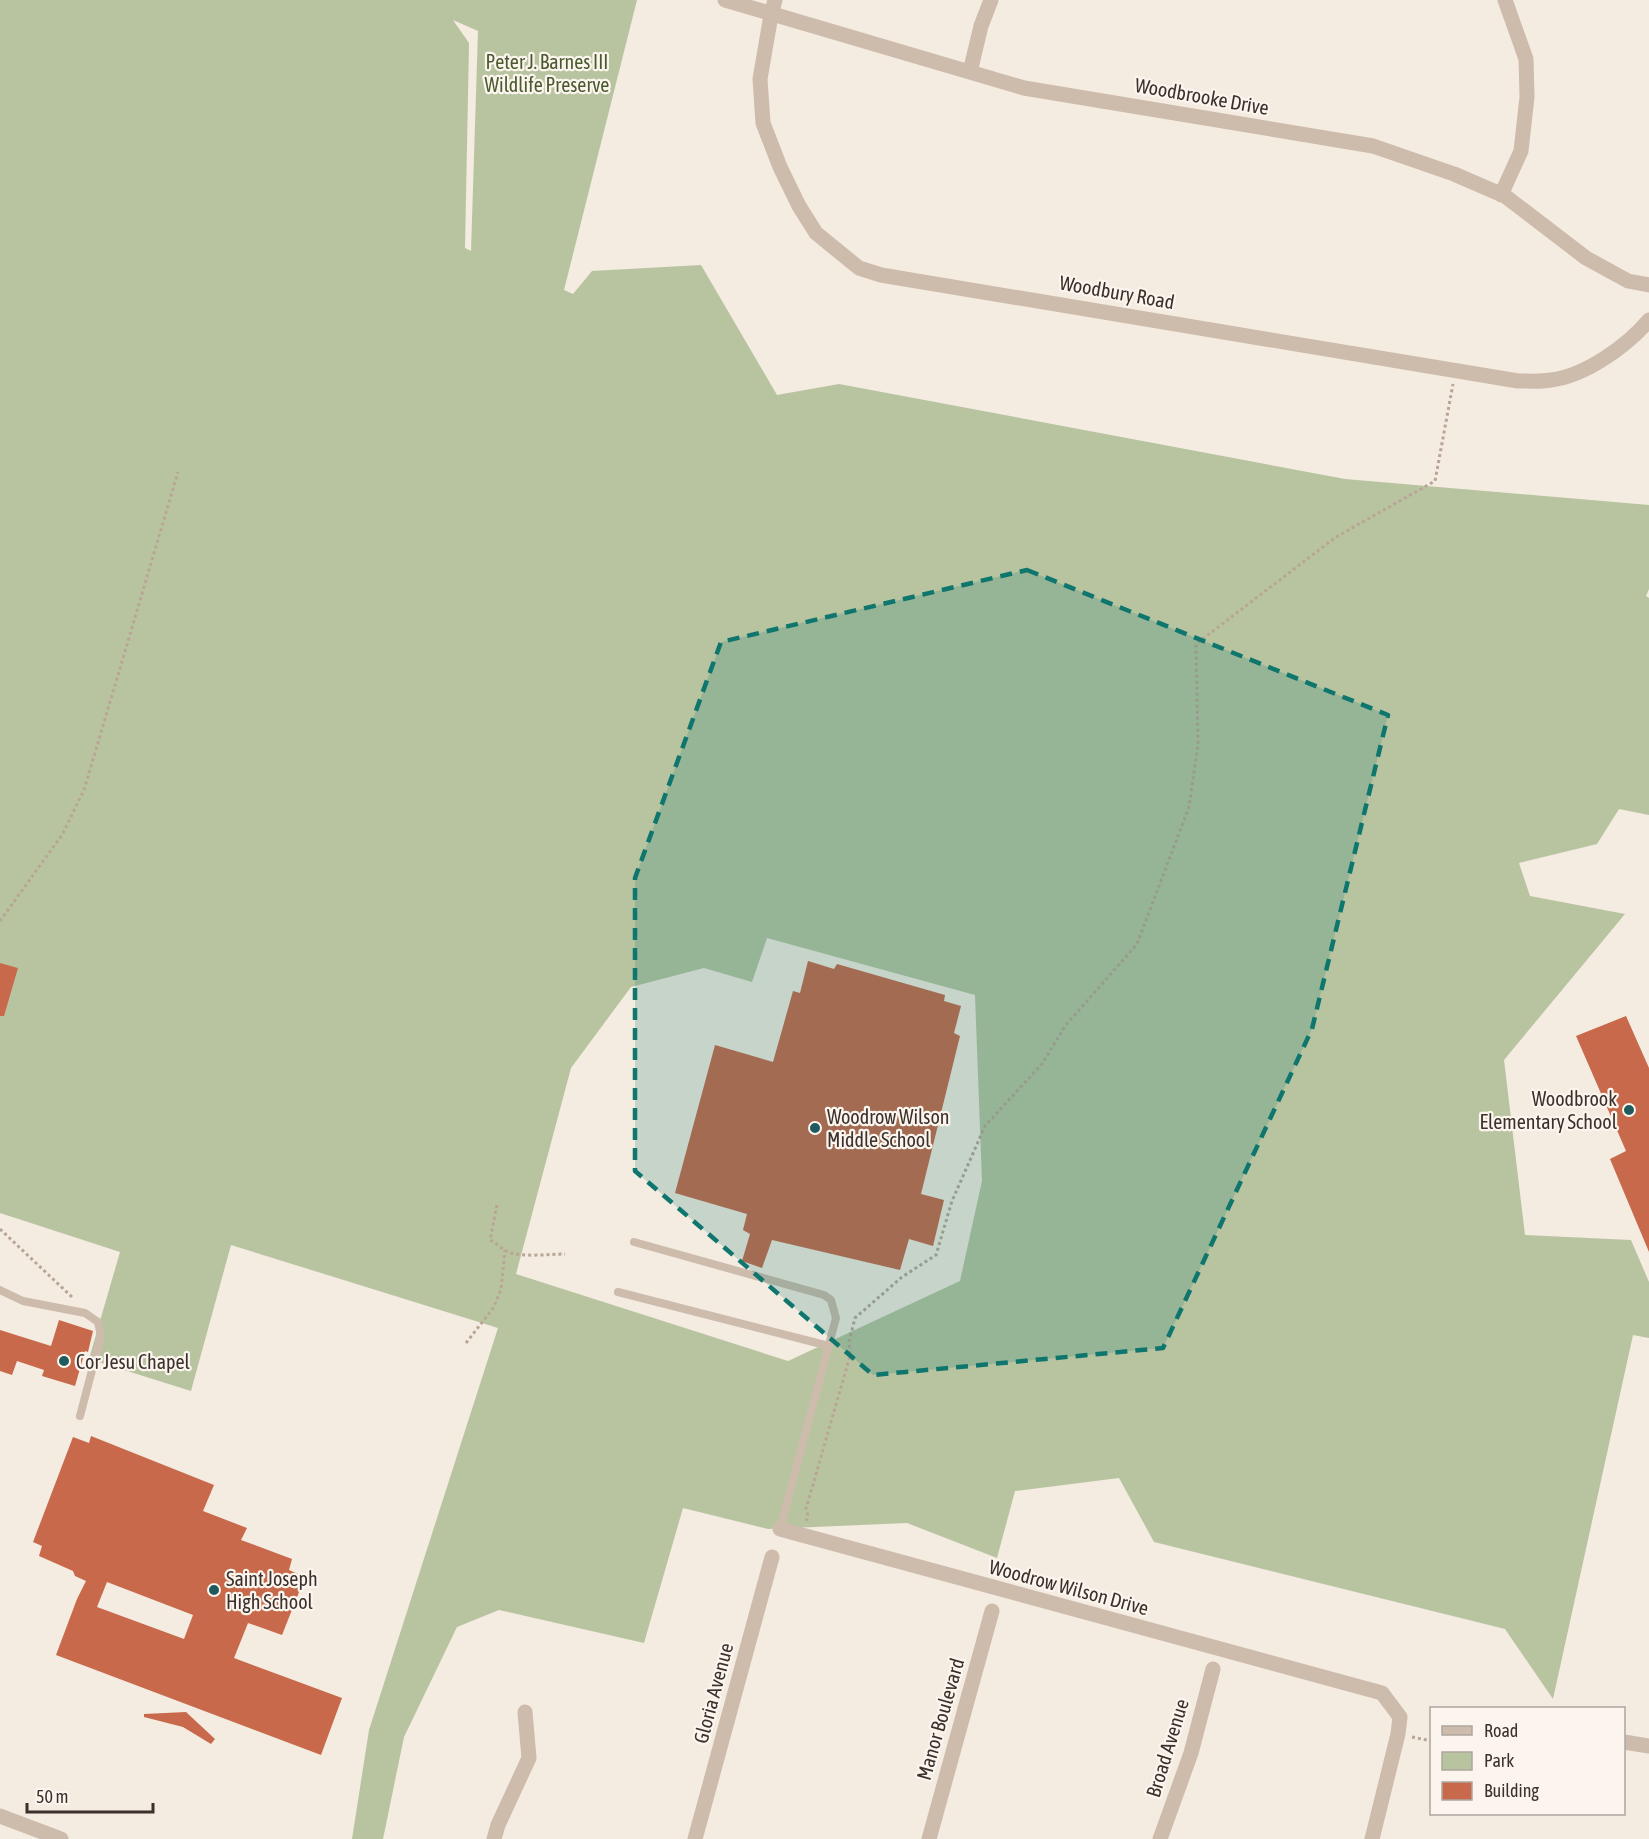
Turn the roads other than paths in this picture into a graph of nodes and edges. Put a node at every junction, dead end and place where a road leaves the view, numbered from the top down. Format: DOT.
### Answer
graph roads {
  1 [pos="725,0"];
  2 [pos="991,0"];
  3 [pos="1505,0"];
  4 [pos="773,7"];
  5 [pos="970,72"];
  6 [pos="1501,195"];
  7 [pos="1649,285"];
  8 [pos="1649,320"];
  9 [pos="634,1242"];
  10 [pos="0,1290"];
  11 [pos="618,1292"];
  12 [pos="829,1346"];
  13 [pos="80,1416"];
  14 [pos="780,1529"];
  15 [pos="772,1557"];
  16 [pos="992,1611"];
  17 [pos="1213,1669"];
  18 [pos="525,1712"];
  19 [pos="1625,1742"];
  20 [pos="1649,1746"];
  21 [pos="0,1816"];
  22 [pos="61,1839"];
  23 [pos="494,1839"];
  24 [pos="695,1839"];
  25 [pos="929,1839"];
  26 [pos="1160,1839"];
  27 [pos="1372,1839"];
  1 -- 4 [label="street, Woodbrooke Drive"];
  2 -- 5 [label="street"];
  3 -- 6 [label="street"];
  4 -- 5 [label="street, Woodbrooke Drive"];
  4 -- 8 [label="street, Woodbury Road"];
  5 -- 6 [label="street, Woodbrooke Drive"];
  6 -- 7 [label="street, Woodbrooke Drive"];
  9 -- 12 [label="lane, Woodrow Wilson Drive"];
  10 -- 13 [label="lane"];
  11 -- 12 [label="lane"];
  12 -- 14 [label="lane, Woodrow Wilson Drive"];
  14 -- 27 [label="street, Woodrow Wilson Drive"];
  15 -- 24 [label="street, Gloria Avenue"];
  16 -- 25 [label="street, Manor Boulevard"];
  17 -- 26 [label="street, Broad Avenue"];
  18 -- 23 [label="street"];
  19 -- 20 [label="street"];
  21 -- 22 [label="street"];
}
